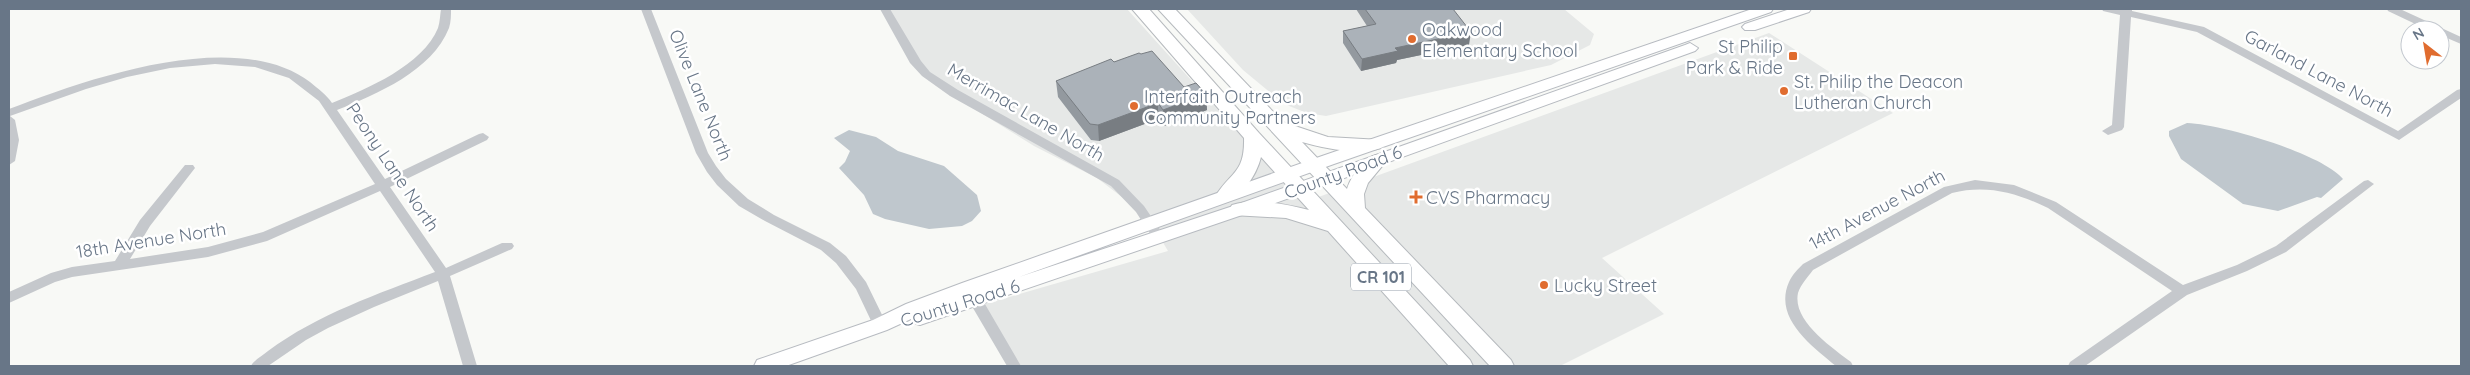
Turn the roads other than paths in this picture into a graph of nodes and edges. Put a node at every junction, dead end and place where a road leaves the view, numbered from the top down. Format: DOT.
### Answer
graph roads {
  1 [pos="446,9"];
  2 [pos="646,9"];
  3 [pos="885,9"];
  4 [pos="1140,9"];
  5 [pos="1166,9"];
  6 [pos="1766,9"];
  7 [pos="1804,9"];
  8 [pos="2107,9"];
  9 [pos="2392,9"];
  10 [pos="2127,11"];
  11 [pos="2415,20"];
  12 [pos="2461,93"];
  13 [pos="330,108"];
  14 [pos="9,113"];
  15 [pos="9,120"];
  16 [pos="1276,125"];
  17 [pos="2108,131"];
  18 [pos="483,137"];
  19 [pos="1253,137"];
  20 [pos="1377,151"];
  21 [pos="9,161"];
  22 [pos="189,168"];
  23 [pos="1319,172"];
  24 [pos="1294,181"];
  25 [pos="2368,184"];
  26 [pos="382,186"];
  27 [pos="1224,198"];
  28 [pos="1239,210"];
  29 [pos="1356,210"];
  30 [pos="1336,227"];
  31 [pos="1155,230"];
  32 [pos="507,246"];
  33 [pos="120,264"];
  34 [pos="443,274"];
  35 [pos="2182,291"];
  36 [pos="972,294"];
  37 [pos="9,298"];
  38 [pos="880,325"];
  39 [pos="258,366"];
  40 [pos="470,366"];
  41 [pos="764,366"];
  42 [pos="1014,366"];
  43 [pos="1462,366"];
  44 [pos="1503,366"];
  45 [pos="1846,366"];
  46 [pos="2075,366"];
  1 -- 13 [label="street, Peony Lane North"];
  2 -- 38 [label="street, Olive Lane North"];
  3 -- 31 [label="street, Merrimac Lane North"];
  4 -- 19 [label="main road, CR 101"];
  5 -- 16 [label="main road, CR 101"];
  6 -- 20 [label="main road, County Road 6"];
  7 -- 20 [label="main road, County Road 6"];
  8 -- 10 [label="street, Garland Lane North"];
  9 -- 11 [label="street"];
  10 -- 12 [label="street, Garland Lane North"];
  10 -- 17 [label="street"];
  13 -- 14 [label="street"];
  13 -- 26 [label="street, Peony Lane North"];
  15 -- 21 [label="street"];
  16 -- 20 [label="main road"];
  16 -- 23 [label="main road, CR 101"];
  18 -- 26 [label="street, 18th Avenue North"];
  19 -- 24 [label="main road, CR 101"];
  19 -- 27 [label="main road"];
  20 -- 23 [label="main road, County Road 6"];
  20 -- 29 [label="main road"];
  22 -- 33 [label="street"];
  23 -- 24 [label="main road, County Road 6"];
  23 -- 29 [label="main road, CR 101"];
  24 -- 27 [label="main road, County Road 6"];
  24 -- 28 [label="main road, County Road 6"];
  24 -- 30 [label="main road, CR 101"];
  25 -- 35 [label="street"];
  26 -- 33 [label="street, 18th Avenue North"];
  26 -- 34 [label="street, Peony Lane North"];
  27 -- 31 [label="main road, County Road 6"];
  28 -- 30 [label="main road"];
  28 -- 31 [label="main road, County Road 6"];
  29 -- 44 [label="main road, CR 101"];
  30 -- 43 [label="main road, CR 101"];
  31 -- 36 [label="main road, County Road 6"];
  32 -- 34 [label="street"];
  33 -- 37 [label="street, 18th Avenue North"];
  34 -- 39 [label="street"];
  34 -- 40 [label="street, Peony Lane North"];
  35 -- 45 [label="street, 14th Avenue North"];
  35 -- 46 [label="street"];
  36 -- 38 [label="main road, County Road 6"];
  36 -- 42 [label="street"];
  38 -- 41 [label="main road, County Road 6"];
}
